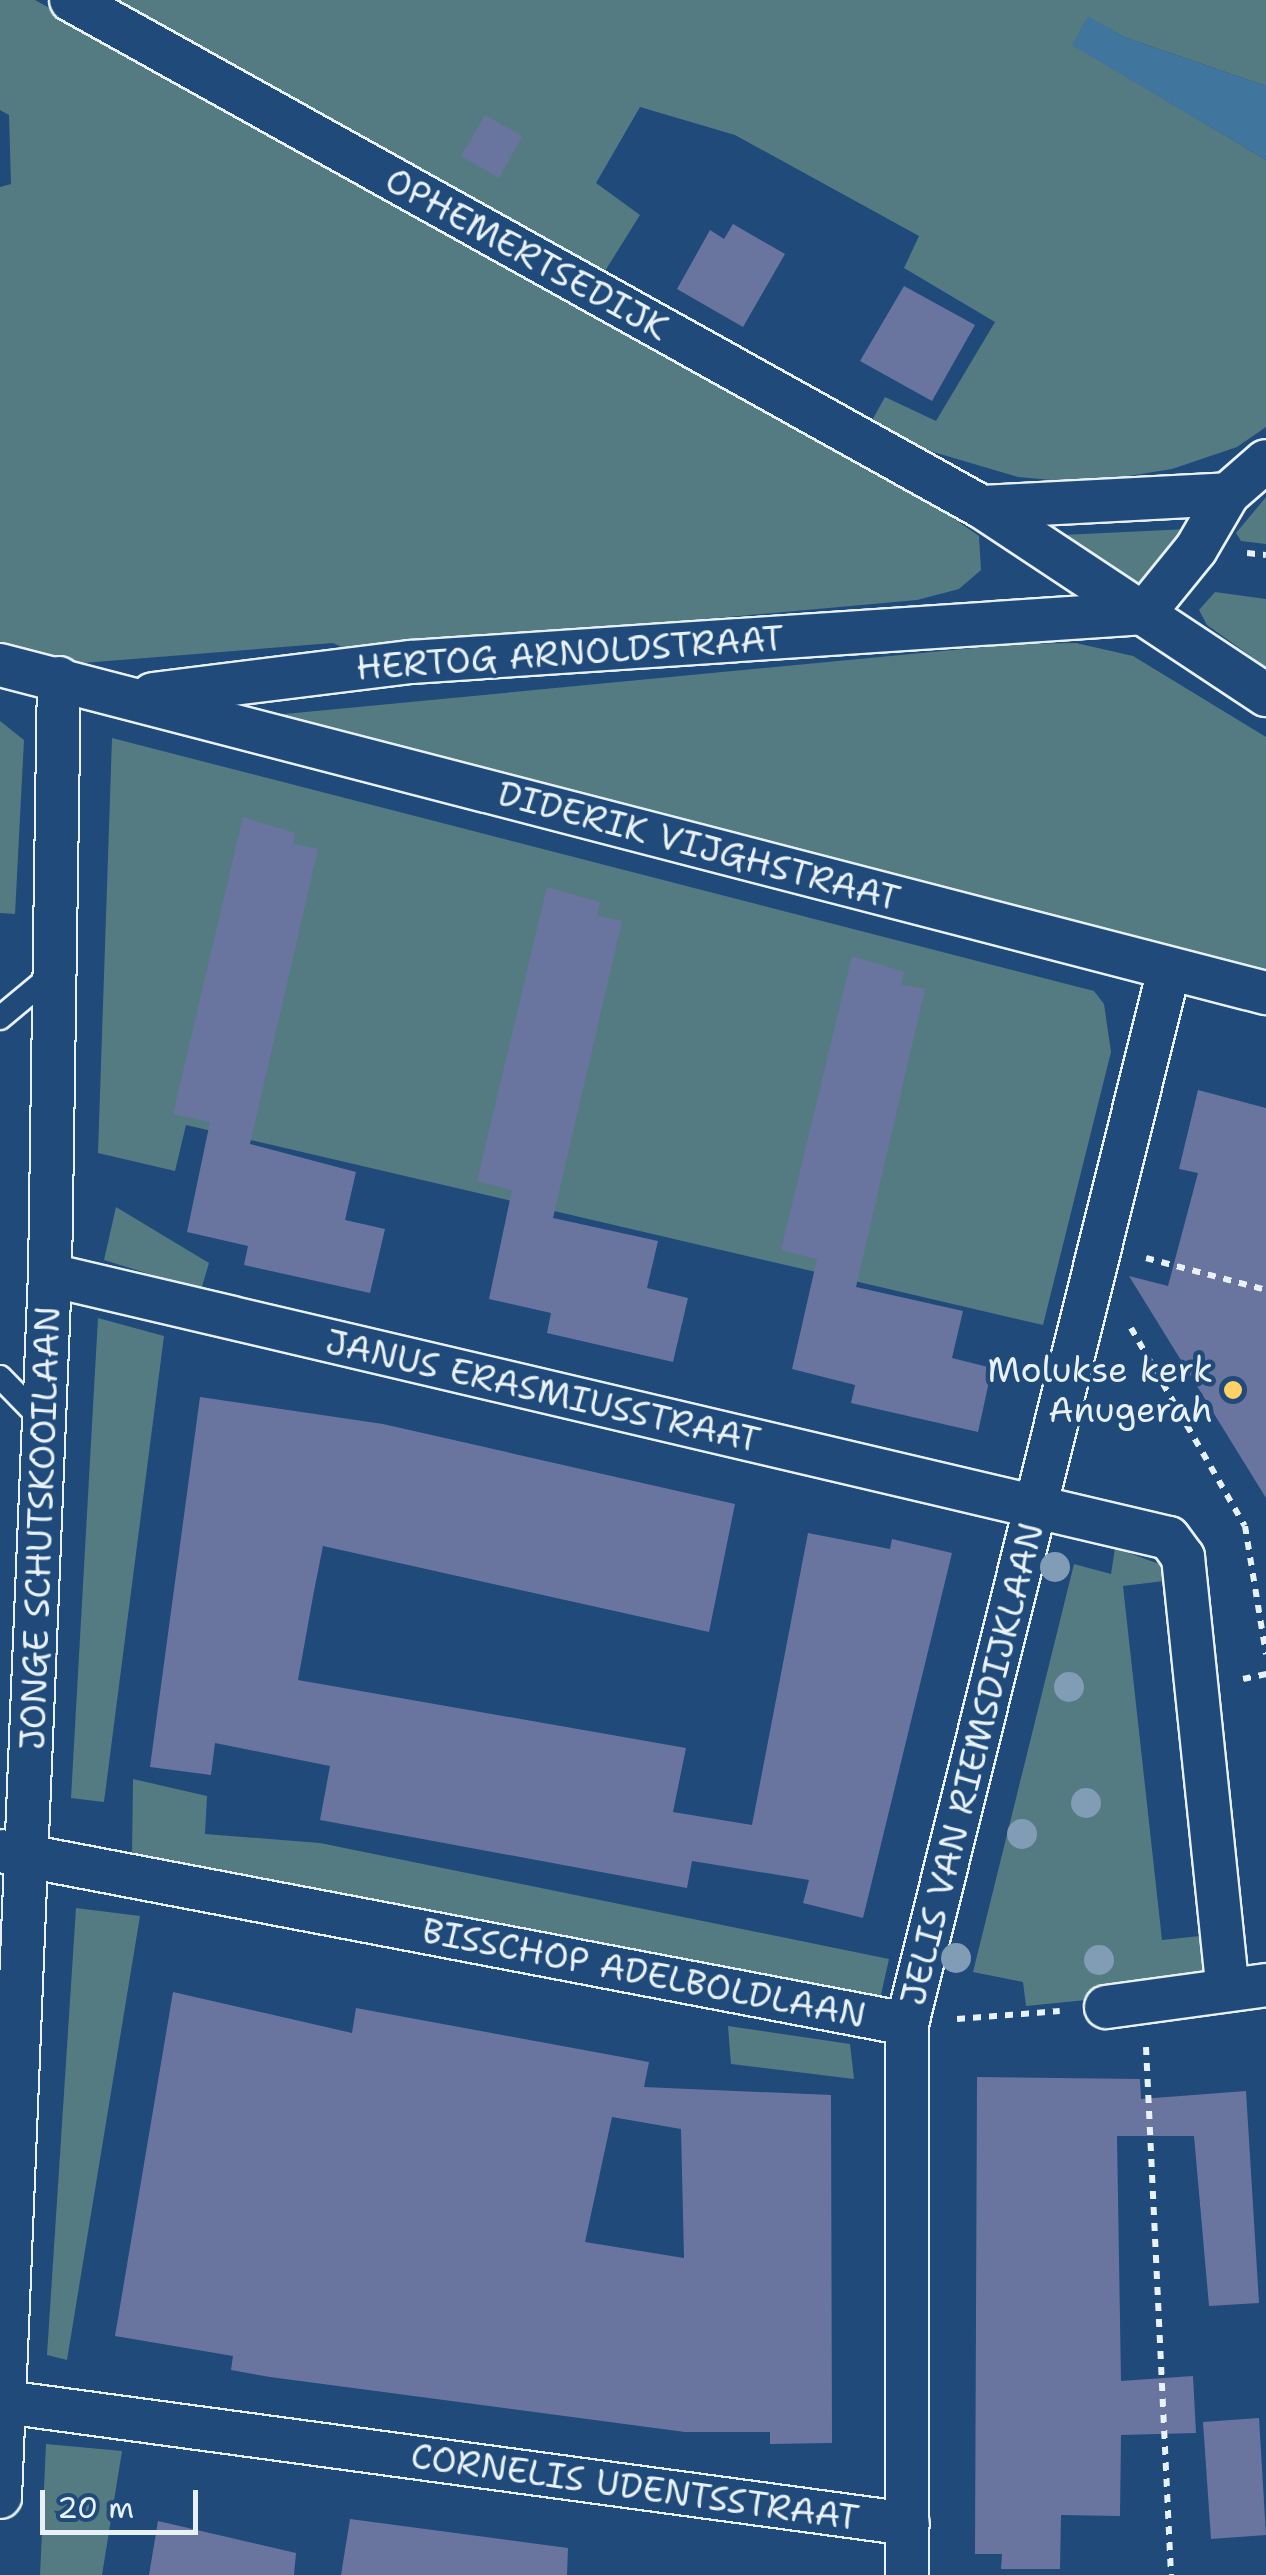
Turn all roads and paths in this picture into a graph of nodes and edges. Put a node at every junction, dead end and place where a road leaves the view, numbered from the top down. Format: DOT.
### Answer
graph roads {
  1 [pos="72,0"];
  2 [pos="1266,460"];
  3 [pos="1228,494"];
  4 [pos="982,508"];
  5 [pos="1144,612"];
  6 [pos="0,664"];
  7 [pos="59,678"];
  8 [pos="1266,695"];
  9 [pos="133,696"];
  10 [pos="1169,969"];
  11 [pos="54,973"];
  12 [pos="1266,993"];
  13 [pos="0,1018"];
  14 [pos="1098,1256"];
  15 [pos="50,1275"];
  16 [pos="1266,1290"];
  17 [pos="0,1377"];
  18 [pos="44,1422"];
  19 [pos="1036,1506"];
  20 [pos="1266,1654"];
  21 [pos="13,1852"];
  22 [pos="1247,1988"];
  23 [pos="1125,2004"];
  24 [pos="907,2024"];
  25 [pos="5,2402"];
  26 [pos="0,2497"];
  27 [pos="908,2524"];
  28 [pos="907,2575"];
  29 [pos="1171,2575"];
  1 -- 4 [label="street, OPHEMERTSEDIJK"];
  2 -- 3 [label="street"];
  3 -- 4 [label="street"];
  3 -- 5 [label="street"];
  4 -- 5 [label="street, OPHEMERTSEDIJK"];
  5 -- 8 [label="street, OPHEMERTSEDIJK"];
  5 -- 9 [label="street, HERTOG ARNOLDSTRAAT"];
  6 -- 7 [label="street, HERTOG ARNOLDSTRAAT"];
  7 -- 9 [label="street, HERTOG ARNOLDSTRAAT"];
  7 -- 11 [label="street, JONGE SCHUTSKOOILAAN"];
  9 -- 10 [label="street, DIDERIK VIJGHSTRAAT"];
  10 -- 12 [label="street, DIDERIK VIJGHSTRAAT"];
  10 -- 14 [label="street, JELIS VAN RIEMSDIJKLAAN"];
  11 -- 13 [label="lane"];
  11 -- 15 [label="street, JONGE SCHUTSKOOILAAN"];
  14 -- 16 [label="path"];
  14 -- 19 [label="street, JELIS VAN RIEMSDIJKLAAN"];
  14 -- 20 [label="path"];
  15 -- 18 [label="street, JONGE SCHUTSKOOILAAN"];
  15 -- 19 [label="street, JANUS ERASMIUSSTRAAT"];
  17 -- 18 [label="lane"];
  18 -- 21 [label="street, JONGE SCHUTSKOOILAAN"];
  19 -- 22 [label="street, JANUS ERASMIUSSTRAAT"];
  19 -- 24 [label="street, JELIS VAN RIEMSDIJKLAAN"];
  21 -- 24 [label="street, BISSCHOP ADELBOLDLAAN"];
  21 -- 25 [label="street, JONGE SCHUTSKOOILAAN"];
  22 -- 23 [label="street"];
  23 -- 24 [label="path, BISSCHOP ADELBOLDLAAN"];
  23 -- 29 [label="path"];
  24 -- 27 [label="street, JELIS VAN RIEMSDIJKLAAN"];
  25 -- 26 [label="street, JONGE SCHUTSKOOILAAN"];
  25 -- 27 [label="street, CORNELIS UDENTSSTRAAT"];
  27 -- 28 [label="street, JELIS VAN RIEMSDIJKLAAN"];
}
